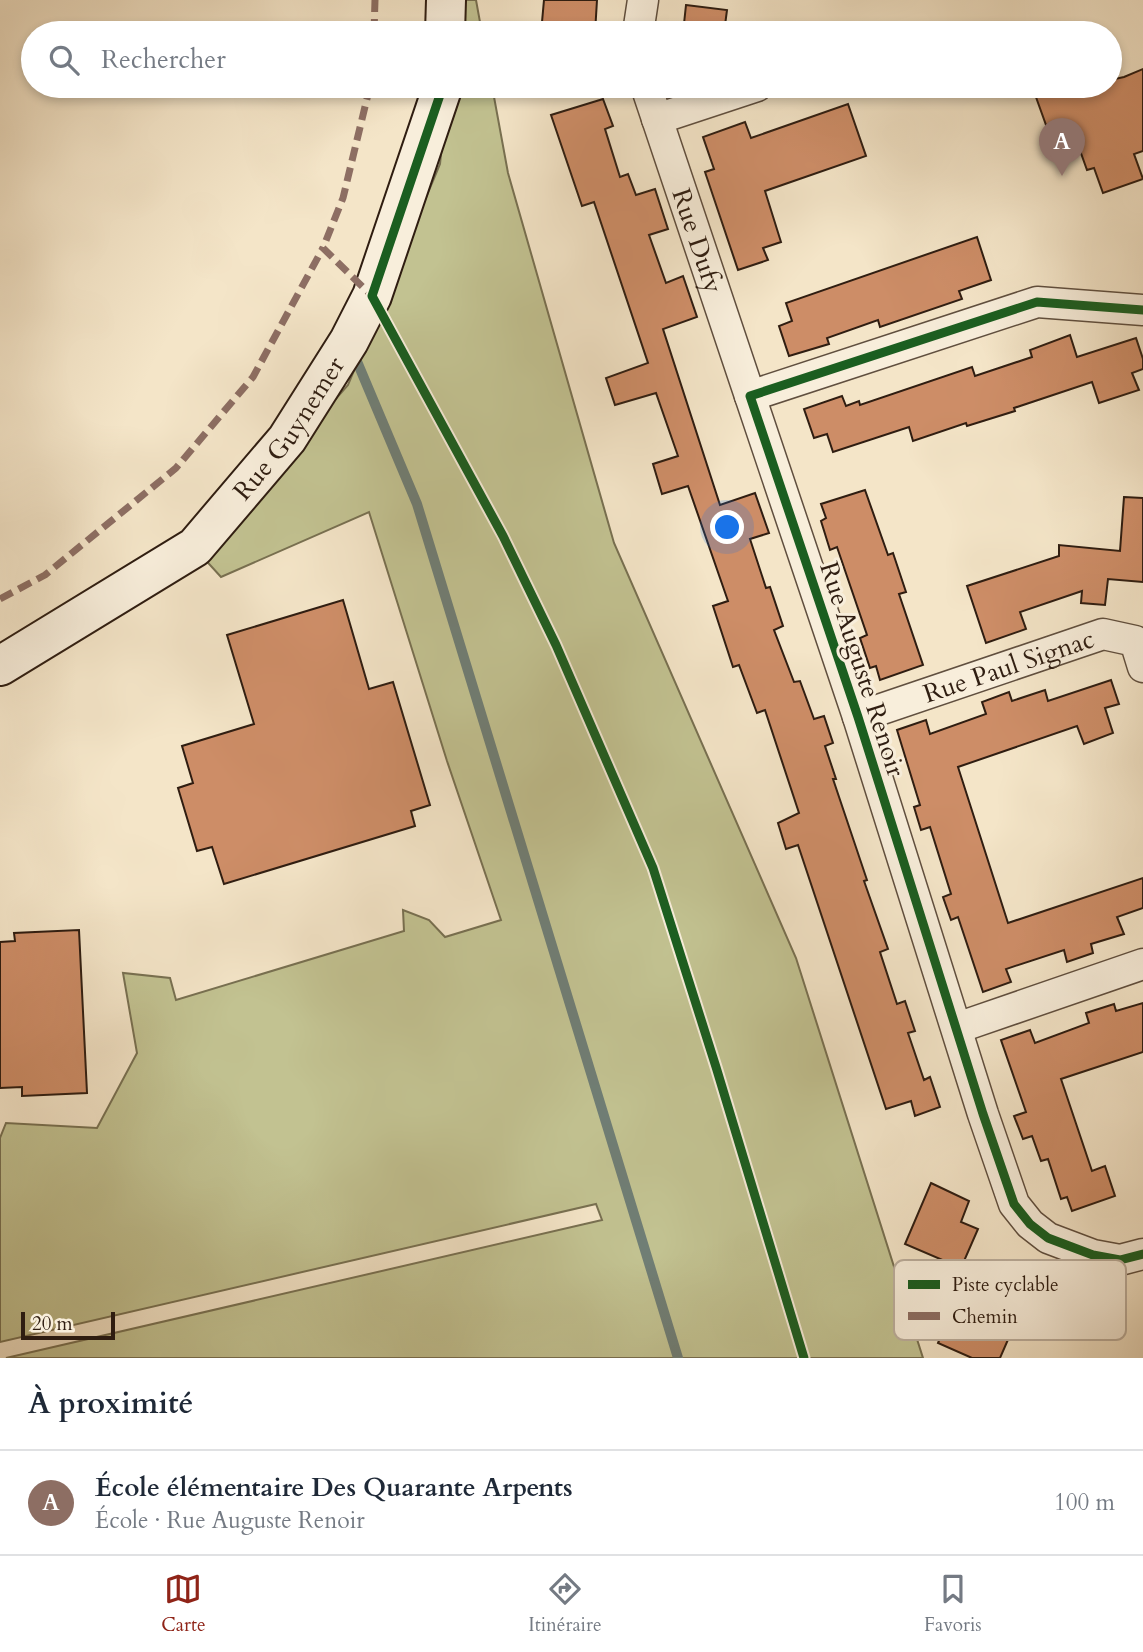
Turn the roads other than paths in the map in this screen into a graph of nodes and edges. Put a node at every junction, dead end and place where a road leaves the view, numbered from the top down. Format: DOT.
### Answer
graph roads {
  1 [pos="446,0"];
  2 [pos="643,0"];
  3 [pos="445,21"];
  4 [pos="640,21"];
  5 [pos="439,98"];
  6 [pos="650,98"];
  7 [pos="721,98"];
  8 [pos="657,119"];
  9 [pos="1143,310"];
  10 [pos="750,396"];
  11 [pos="0,666"];
  12 [pos="1143,667"];
  13 [pos="858,717"];
  14 [pos="1143,964"];
  15 [pos="957,1028"];
  16 [pos="1143,1254"];
  1 -- 3 [label="street"];
  2 -- 4 [label="street"];
  5 -- 11 [label="street, Rue Guynemer"];
  6 -- 8 [label="street, Rue Dufy"];
  7 -- 8 [label="street"];
  8 -- 10 [label="street, Rue Dufy"];
  9 -- 10 [label="street"];
  10 -- 13 [label="street, Rue Auguste Renoir"];
  12 -- 13 [label="street, Rue Paul Signac"];
  13 -- 15 [label="street, Rue Auguste Renoir"];
  14 -- 15 [label="street"];
  15 -- 16 [label="street, Rue Auguste Renoir"];
}
